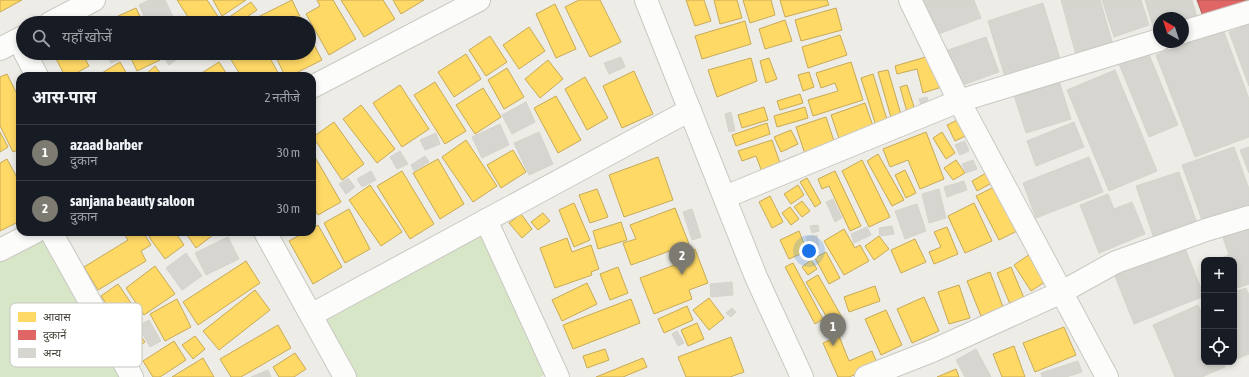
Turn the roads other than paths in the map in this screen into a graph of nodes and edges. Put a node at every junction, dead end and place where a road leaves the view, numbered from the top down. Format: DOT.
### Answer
graph roads {
  1 [pos="94,0"];
  2 [pos="479,0"];
  3 [pos="646,0"];
  4 [pos="910,0"];
  5 [pos="1249,12"];
  6 [pos="63,16"];
  7 [pos="1189,30"];
  8 [pos="1153,42"];
  9 [pos="27,60"];
  10 [pos="34,72"];
  11 [pos="316,85"];
  12 [pos="959,101"];
  13 [pos="690,110"];
  14 [pos="725,197"];
  15 [pos="1249,217"];
  16 [pos="486,220"];
  17 [pos="27,236"];
  18 [pos="53,236"];
  19 [pos="267,236"];
  20 [pos="0,250"];
  21 [pos="1062,292"];
  22 [pos="91,303"];
  23 [pos="311,315"];
  24 [pos="126,367"];
  25 [pos="132,377"];
  26 [pos="345,377"];
  27 [pos="558,377"];
  28 [pos="802,377"];
  29 [pos="866,377"];
  30 [pos="1107,377"];
  1 -- 6 [label="street"];
  2 -- 11 [label="street"];
  3 -- 13 [label="street"];
  4 -- 12 [label="street"];
  5 -- 7 [label="street"];
  8 -- 12 [label="street"];
  9 -- 10 [label="street"];
  12 -- 14 [label="street"];
  12 -- 21 [label="street"];
  13 -- 14 [label="street"];
  13 -- 16 [label="street"];
  14 -- 28 [label="street"];
  15 -- 21 [label="street"];
  16 -- 23 [label="street"];
  16 -- 27 [label="street"];
  17 -- 20 [label="street"];
  18 -- 22 [label="street"];
  19 -- 23 [label="street"];
  21 -- 29 [label="street"];
  21 -- 30 [label="street"];
  23 -- 26 [label="street"];
  24 -- 25 [label="street"];
}
